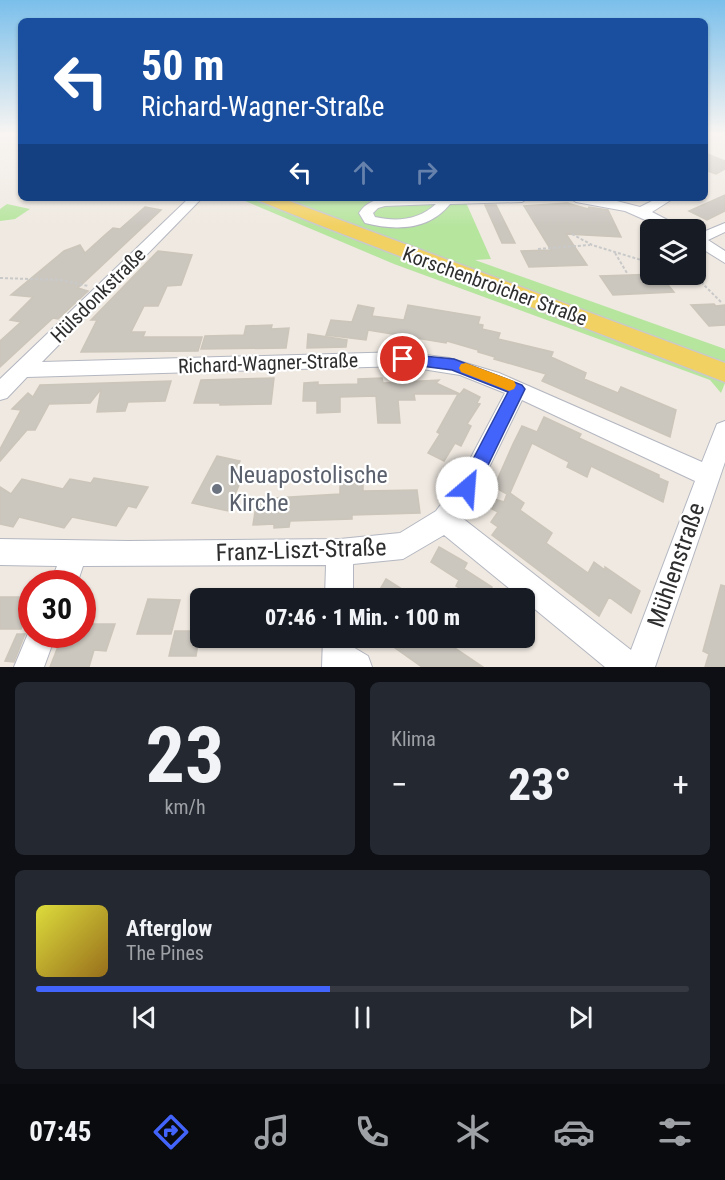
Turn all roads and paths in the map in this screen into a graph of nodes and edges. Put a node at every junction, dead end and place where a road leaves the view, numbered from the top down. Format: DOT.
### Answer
graph roads {
  1 [pos="193,201"];
  2 [pos="274,201"];
  3 [pos="380,201"];
  4 [pos="446,201"];
  5 [pos="608,201"];
  6 [pos="662,201"];
  7 [pos="384,202"];
  8 [pos="643,211"];
  9 [pos="659,219"];
  10 [pos="725,226"];
  11 [pos="572,234"];
  12 [pos="706,235"];
  13 [pos="592,245"];
  14 [pos="706,245"];
  15 [pos="538,249"];
  16 [pos="614,252"];
  17 [pos="725,258"];
  18 [pos="640,260"];
  19 [pos="627,273"];
  20 [pos="0,278"];
  21 [pos="705,285"];
  22 [pos="104,289"];
  23 [pos="722,303"];
  24 [pos="22,370"];
  25 [pos="725,373"];
  26 [pos="517,389"];
  27 [pos="0,392"];
  28 [pos="725,430"];
  29 [pos="707,475"];
  30 [pos="445,520"];
  31 [pos="0,552"];
  32 [pos="340,552"];
  33 [pos="75,554"];
  34 [pos="69,570"];
  35 [pos="339,588"];
  36 [pos="36,648"];
  37 [pos="29,667"];
  38 [pos="629,667"];
  39 [pos="640,667"];
  1 -- 22 [label="street, Hülsdonkstraße"];
  2 -- 25 [label="main road, Korschenbroicher Straße"];
  3 -- 7 [label="path"];
  4 -- 7 [label="street"];
  4 -- 7 [label="street"];
  5 -- 8 [label="street"];
  6 -- 8 [label="street"];
  8 -- 9 [label="street"];
  10 -- 12 [label="street"];
  11 -- 13 [label="path"];
  13 -- 15 [label="path"];
  13 -- 16 [label="path"];
  14 -- 17 [label="street"];
  16 -- 18 [label="path"];
  16 -- 19 [label="path"];
  20 -- 22 [label="path"];
  21 -- 23 [label="path"];
  22 -- 24 [label="street, Hülsdonkstraße"];
  24 -- 26 [label="street, Richard-Wagner-Straße"];
  24 -- 27 [label="street, Hülsdonkstraße"];
  26 -- 29 [label="street, Richard-Wagner-Straße"];
  26 -- 30 [label="street, Franz-Liszt-Straße"];
  28 -- 29 [label="street, Mühlenstraße"];
  29 -- 39 [label="street, Mühlenstraße"];
  30 -- 32 [label="street, Franz-Liszt-Straße"];
  30 -- 38 [label="street"];
  31 -- 33 [label="street, Franz-Liszt-Straße"];
  32 -- 33 [label="street, Franz-Liszt-Straße"];
  32 -- 35 [label="street"];
  33 -- 34 [label="street"];
  36 -- 37 [label="street"];
}
